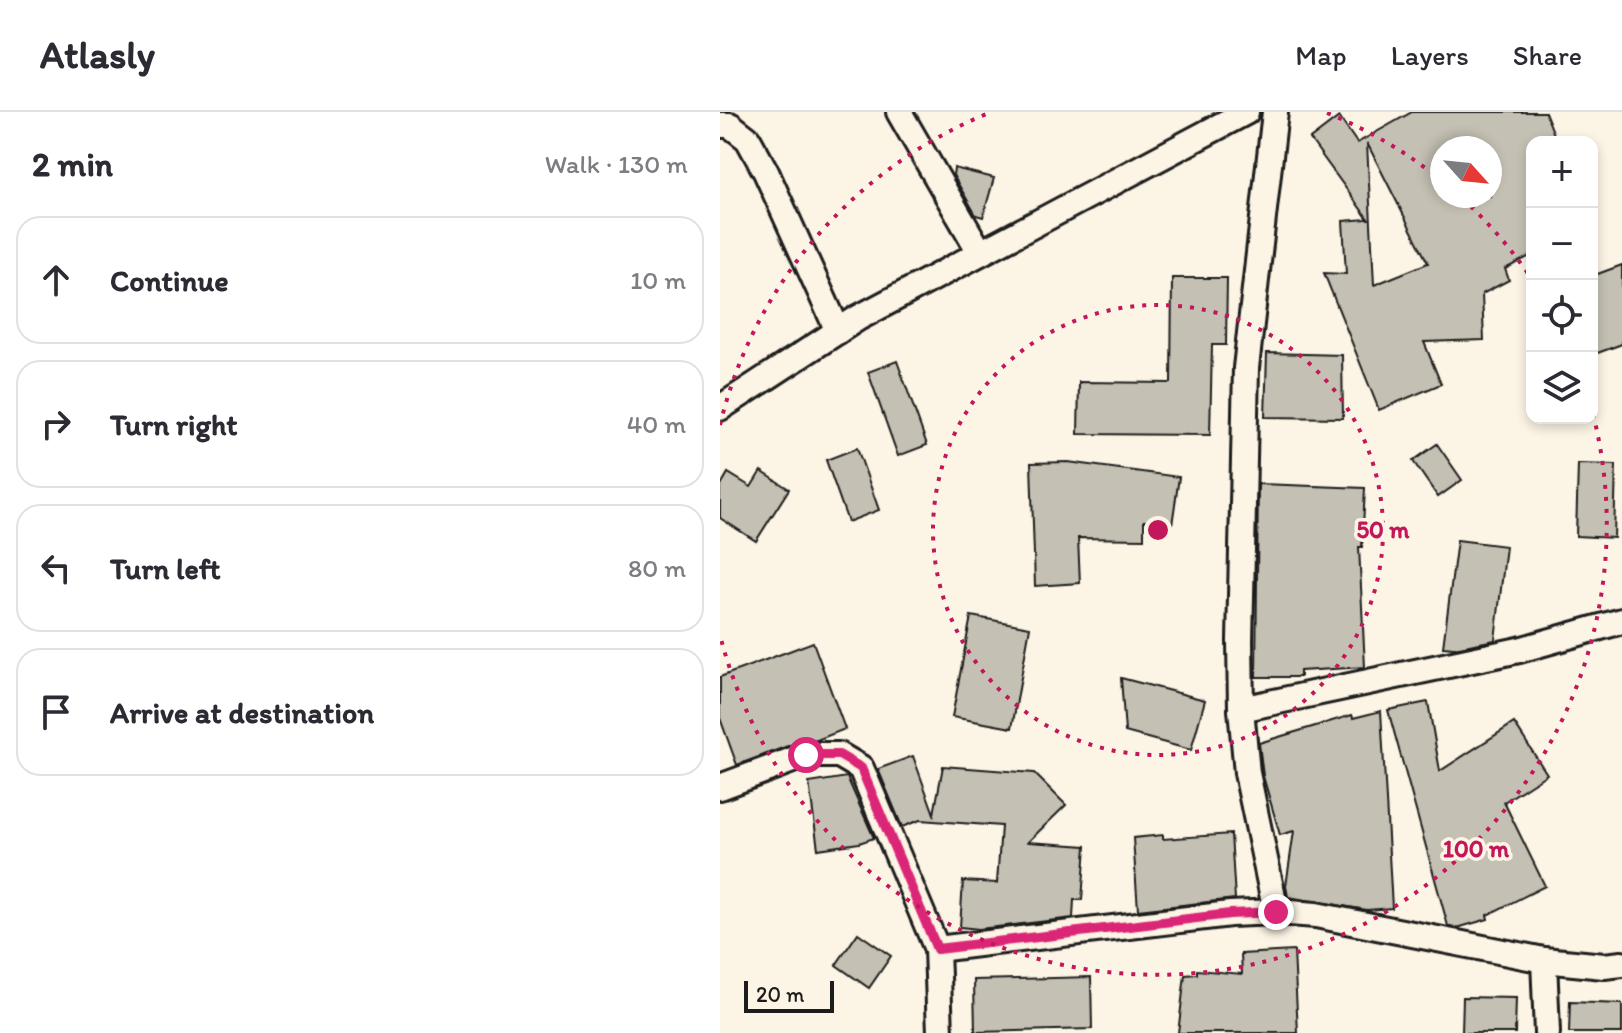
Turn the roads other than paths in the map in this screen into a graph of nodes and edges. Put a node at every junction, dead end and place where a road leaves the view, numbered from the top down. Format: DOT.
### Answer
graph roads {
  1 [pos="899,112"];
  2 [pos="1246,112"];
  3 [pos="1275,112"];
  4 [pos="720,125"];
  5 [pos="980,252"];
  6 [pos="838,331"];
  7 [pos="720,408"];
  8 [pos="1622,621"];
  9 [pos="1241,709"];
  10 [pos="720,787"];
  11 [pos="1276,912"];
  12 [pos="937,949"];
  13 [pos="1544,960"];
  14 [pos="1622,964"];
  15 [pos="940,1033"];
  16 [pos="1547,1033"];
  1 -- 5 [label="street"];
  2 -- 5 [label="street"];
  3 -- 9 [label="street"];
  4 -- 6 [label="street"];
  5 -- 6 [label="street"];
  6 -- 7 [label="street"];
  8 -- 9 [label="street"];
  9 -- 11 [label="street"];
  10 -- 12 [label="street"];
  11 -- 12 [label="street"];
  11 -- 13 [label="street"];
  12 -- 15 [label="street"];
  13 -- 14 [label="street"];
  13 -- 16 [label="street"];
}
